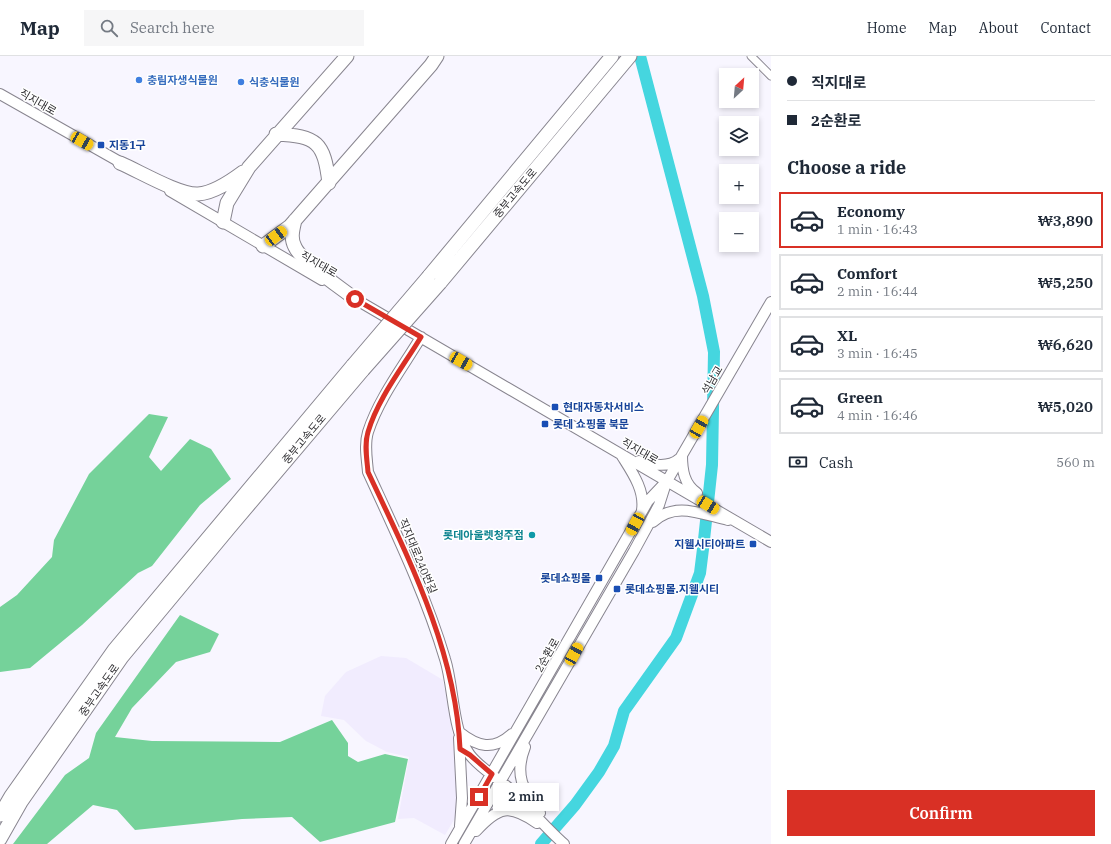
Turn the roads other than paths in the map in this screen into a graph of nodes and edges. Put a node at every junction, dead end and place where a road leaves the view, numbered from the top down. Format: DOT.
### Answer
graph roads {
  1 [pos="347,56"];
  2 [pos="427,56"];
  3 [pos="437,56"];
  4 [pos="612,56"];
  5 [pos="630,56"];
  6 [pos="751,56"];
  7 [pos="426,70"];
  8 [pos="771,76"];
  9 [pos="601,79"];
  10 [pos="0,94"];
  11 [pos="276,134"];
  12 [pos="120,163"];
  13 [pos="249,167"];
  14 [pos="329,183"];
  15 [pos="295,220"];
  16 [pos="223,222"];
  17 [pos="264,246"];
  18 [pos="355,299"];
  19 [pos="771,302"];
  20 [pos="421,337"];
  21 [pos="358,367"];
  22 [pos="621,454"];
  23 [pos="683,454"];
  24 [pos="667,481"];
  25 [pos="690,491"];
  26 [pos="642,511"];
  27 [pos="732,519"];
  28 [pos="647,528"];
  29 [pos="771,542"];
  30 [pos="545,707"];
  31 [pos="519,727"];
  32 [pos="459,732"];
  33 [pos="460,749"];
  34 [pos="470,755"];
  35 [pos="492,774"];
  36 [pos="500,781"];
  37 [pos="530,809"];
  38 [pos="0,815"];
  39 [pos="460,830"];
  40 [pos="0,839"];
  41 [pos="562,843"];
  42 [pos="452,844"];
  43 [pos="464,844"];
  1 -- 11 [label="highway"];
  2 -- 7 [label="highway"];
  3 -- 7 [label="highway"];
  4 -- 9 [label="highway, 중부고속도로"];
  5 -- 9 [label="highway, 중부고속도로"];
  6 -- 8 [label="street"];
  7 -- 14 [label="highway"];
  9 -- 21 [label="highway, 중부고속도로, bridge"];
  10 -- 12 [label="main road, 직지대로"];
  11 -- 13 [label="highway"];
  11 -- 14 [label="highway"];
  12 -- 13 [label="highway"];
  12 -- 16 [label="main road, 직지대로"];
  13 -- 16 [label="highway"];
  14 -- 15 [label="highway"];
  15 -- 17 [label="highway"];
  15 -- 18 [label="highway"];
  16 -- 17 [label="main road, 직지대로"];
  17 -- 18 [label="main road, 직지대로"];
  18 -- 20 [label="main road, 직지대로"];
  19 -- 23 [label="main road, 석남교"];
  20 -- 22 [label="main road, 직지대로"];
  20 -- 32 [label="main road, 직지대로240번길"];
  21 -- 38 [label="highway, 중부고속도로"];
  21 -- 40 [label="highway, 중부고속도로"];
  22 -- 23 [label="main road"];
  22 -- 24 [label="main road, 직지대로"];
  22 -- 26 [label="main road"];
  23 -- 24 [label="main road, 2순환로"];
  23 -- 25 [label="main road"];
  24 -- 25 [label="main road, 직지대로"];
  24 -- 26 [label="main road, 2순환로"];
  24 -- 28 [label="main road, 2순환로"];
  25 -- 27 [label="main road, 직지대로"];
  26 -- 31 [label="main road, 2순환로"];
  27 -- 28 [label="main road"];
  27 -- 29 [label="main road"];
  28 -- 30 [label="main road, 2순환로"];
  30 -- 36 [label="main road, 2순환로"];
  30 -- 37 [label="main road"];
  31 -- 32 [label="main road"];
  31 -- 35 [label="main road, 2순환로"];
  32 -- 33 [label="main road"];
  32 -- 34 [label="main road, 직지대로240번길"];
  33 -- 34 [label="main road"];
  33 -- 39 [label="main road"];
  34 -- 35 [label="main road, 직지대로240번길"];
  35 -- 36 [label="main road, 직지대로240번길"];
  35 -- 39 [label="main road, 2순환로"];
  36 -- 37 [label="main road, 직지대로240번길"];
  36 -- 43 [label="main road, 2순환로"];
  37 -- 41 [label="main road"];
  37 -- 41 [label="main road"];
  37 -- 43 [label="main road"];
  39 -- 42 [label="main road, 2순환로"];
}
